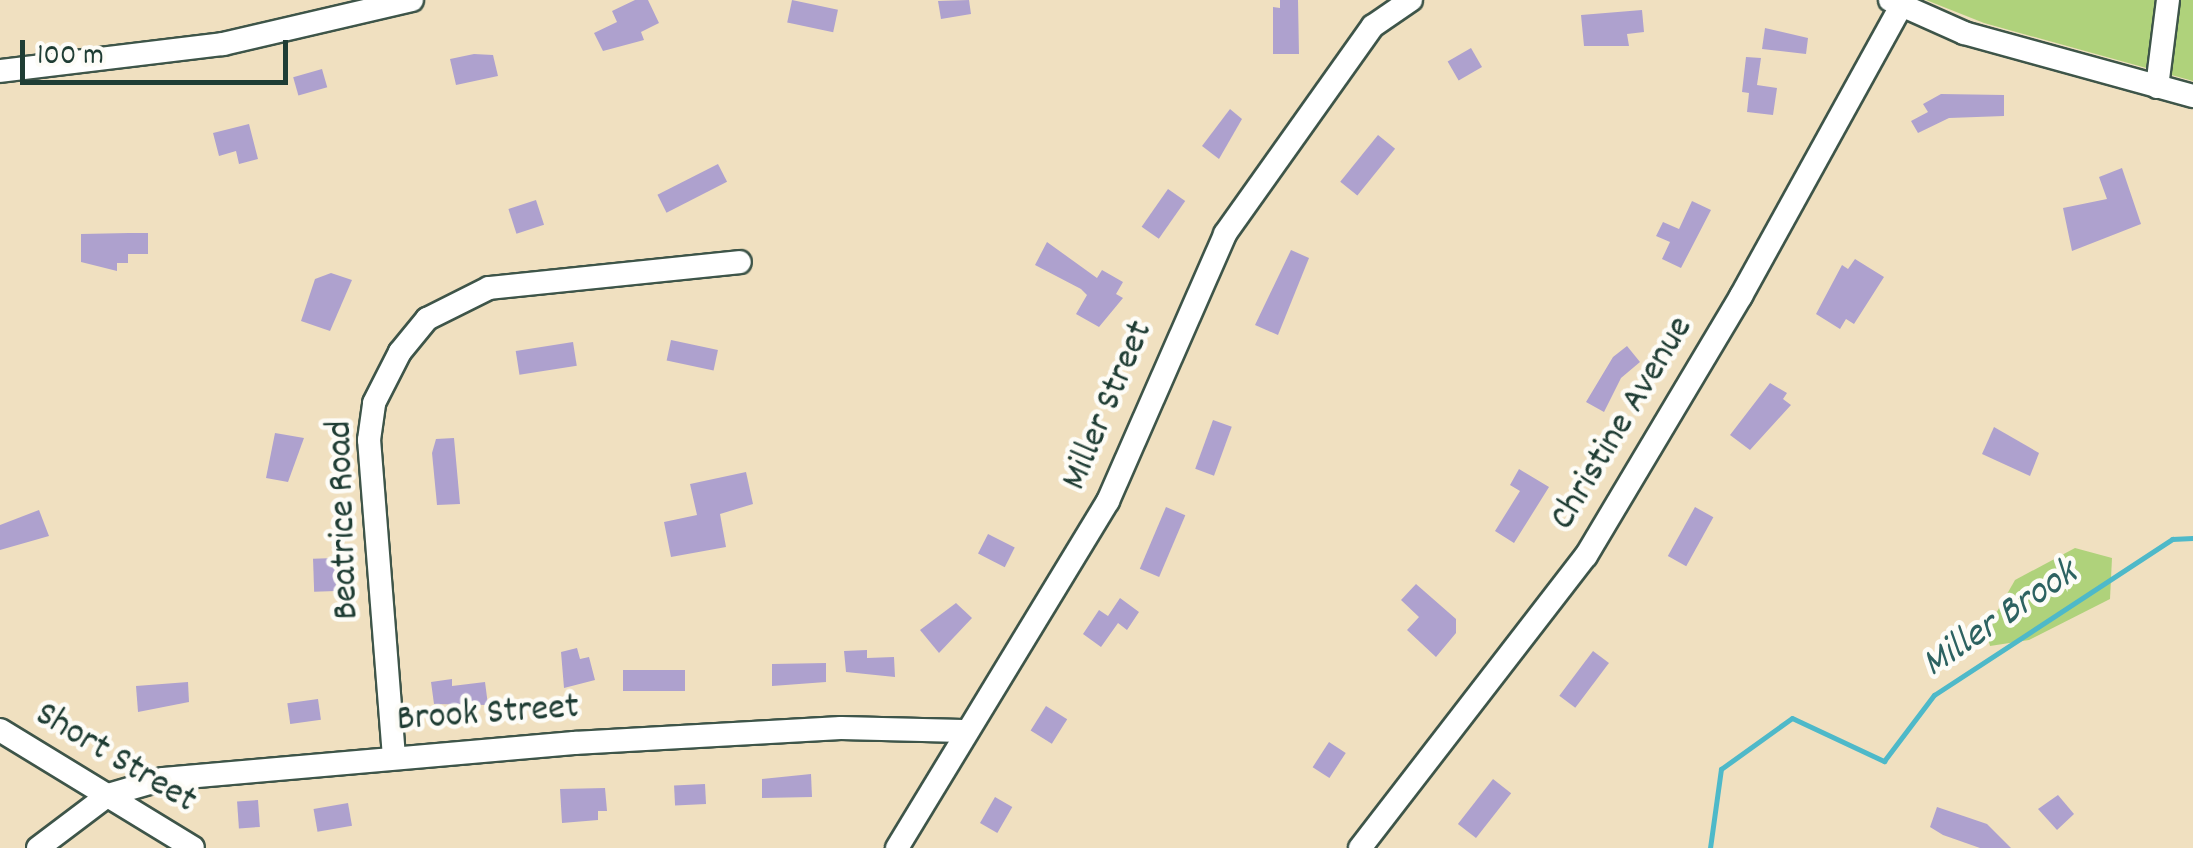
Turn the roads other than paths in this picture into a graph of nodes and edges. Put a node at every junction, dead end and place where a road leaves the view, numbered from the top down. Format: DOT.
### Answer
graph roads {
  1 [pos="412,0"];
  2 [pos="1411,0"];
  3 [pos="2168,0"];
  4 [pos="1895,3"];
  5 [pos="1378,8"];
  6 [pos="0,71"];
  7 [pos="2156,87"];
  8 [pos="2193,96"];
  9 [pos="740,262"];
  10 [pos="0,730"];
  11 [pos="963,731"];
  12 [pos="394,757"];
  13 [pos="108,795"];
  14 [pos="38,848"];
  15 [pos="193,848"];
  16 [pos="897,848"];
  17 [pos="1360,848"];
  1 -- 6 [label="street"];
  2 -- 5 [label="street"];
  3 -- 7 [label="street"];
  4 -- 7 [label="street"];
  4 -- 17 [label="street, Christine Avenue"];
  5 -- 11 [label="street, Miller Street"];
  7 -- 8 [label="street"];
  9 -- 12 [label="street, Beatrice Road"];
  10 -- 13 [label="street, Short Street"];
  11 -- 12 [label="street, Brook Street"];
  11 -- 16 [label="street, Miller Street"];
  12 -- 13 [label="street, Brook Street"];
  13 -- 14 [label="street, Brook Street"];
  13 -- 15 [label="street, Short Street"];
}
